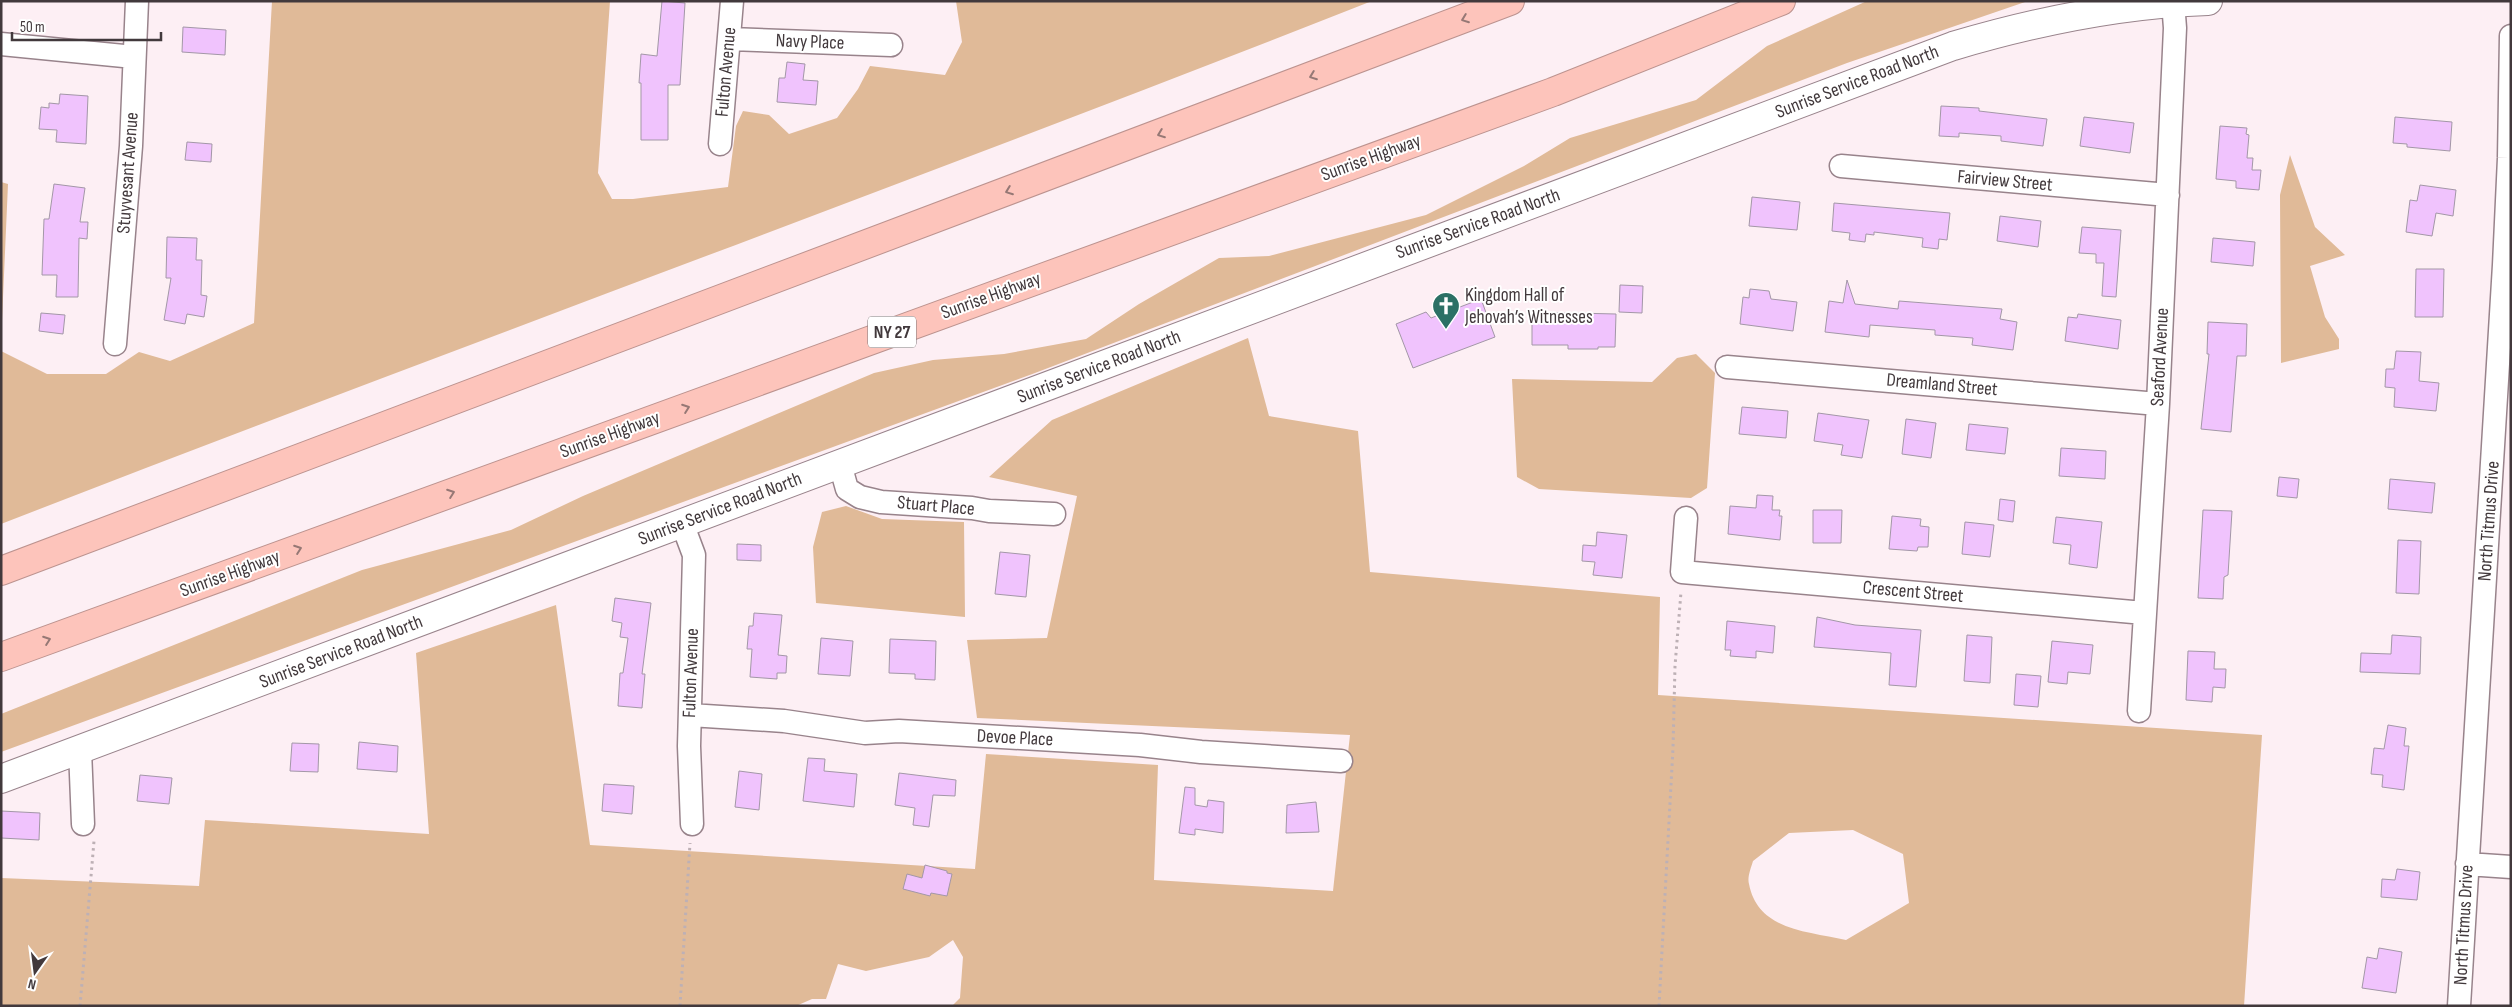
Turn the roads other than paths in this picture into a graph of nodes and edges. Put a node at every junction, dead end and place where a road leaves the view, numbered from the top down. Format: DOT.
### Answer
graph roads {
  1 [pos="137,1"];
  2 [pos="732,1"];
  3 [pos="1510,1"];
  4 [pos="1781,1"];
  5 [pos="2208,1"];
  6 [pos="2173,2"];
  7 [pos="2511,36"];
  8 [pos="730,39"];
  9 [pos="1,44"];
  10 [pos="891,45"];
  11 [pos="134,57"];
  12 [pos="720,144"];
  13 [pos="1841,166"];
  14 [pos="2168,196"];
  15 [pos="115,344"];
  16 [pos="1727,367"];
  17 [pos="2158,404"];
  18 [pos="2503,427"];
  19 [pos="840,464"];
  20 [pos="1054,514"];
  21 [pos="1686,518"];
  22 [pos="682,523"];
  23 [pos="1,571"];
  24 [pos="2144,613"];
  25 [pos="1,657"];
  26 [pos="2139,711"];
  27 [pos="690,715"];
  28 [pos="80,750"];
  29 [pos="1341,761"];
  30 [pos="1,779"];
  31 [pos="83,824"];
  32 [pos="692,824"];
  33 [pos="2467,864"];
  34 [pos="2511,867"];
  35 [pos="2459,1006"];
  1 -- 11 [label="street, Stuyvesant Avenue"];
  2 -- 8 [label="street, Fulton Avenue"];
  3 -- 23 [label="highway, one-way"];
  25 -- 4 [label="highway, Sunrise Highway / NY 27, one-way"];
  5 -- 6 [label="street, Sunrise Service Road North"];
  6 -- 14 [label="street, Seaford Avenue"];
  6 -- 19 [label="street, Sunrise Service Road North"];
  7 -- 18 [label="street, North Titmus Drive"];
  8 -- 10 [label="street, Navy Place"];
  8 -- 12 [label="street, Fulton Avenue"];
  9 -- 11 [label="street"];
  11 -- 15 [label="street, Stuyvesant Avenue"];
  13 -- 14 [label="street, Fairview Street"];
  14 -- 17 [label="street, Seaford Avenue"];
  16 -- 17 [label="street, Dreamland Street"];
  17 -- 24 [label="street, Seaford Avenue"];
  18 -- 33 [label="street, North Titmus Drive"];
  19 -- 20 [label="street, Stuart Place"];
  19 -- 22 [label="street, Sunrise Service Road North"];
  21 -- 24 [label="street, Crescent Street"];
  22 -- 27 [label="street, Fulton Avenue"];
  22 -- 28 [label="street, Sunrise Service Road North"];
  24 -- 26 [label="street, Seaford Avenue"];
  27 -- 29 [label="street, Devoe Place"];
  27 -- 32 [label="street, Fulton Avenue"];
  28 -- 30 [label="street, Sunrise Service Road North"];
  28 -- 31 [label="street"];
  33 -- 34 [label="street"];
  33 -- 35 [label="street, North Titmus Drive"];
}
